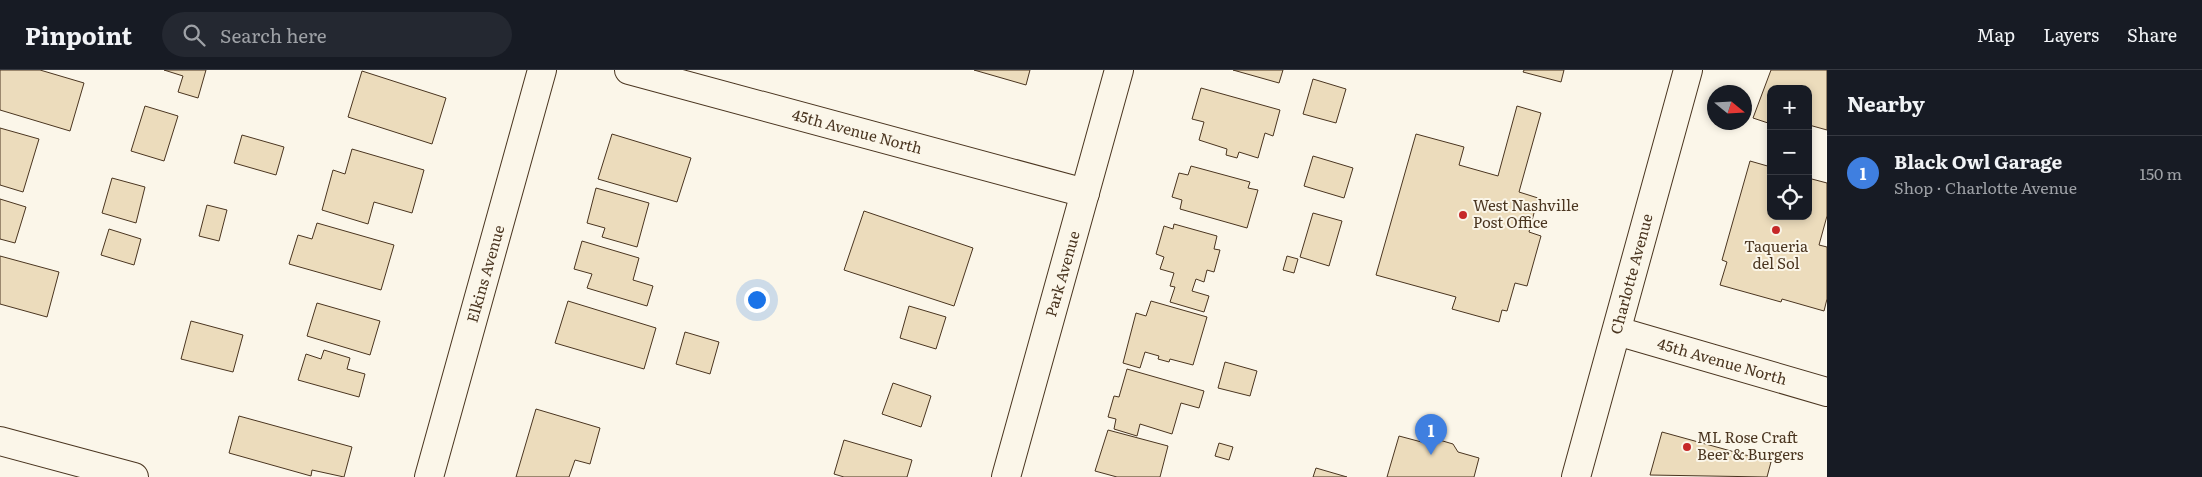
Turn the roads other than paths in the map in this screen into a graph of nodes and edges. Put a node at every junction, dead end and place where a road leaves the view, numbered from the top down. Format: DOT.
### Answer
graph roads {
  1 [pos="542,70"];
  2 [pos="628,70"];
  3 [pos="1119,70"];
  4 [pos="1688,70"];
  5 [pos="1085,193"];
  6 [pos="1617,331"];
  7 [pos="1827,392"];
  8 [pos="0,441"];
  9 [pos="134,477"];
  10 [pos="429,477"];
  11 [pos="1006,477"];
  12 [pos="1576,477"];
  1 -- 10 [label="street, Elkins Avenue"];
  2 -- 5 [label="street, 45th Avenue North"];
  3 -- 5 [label="street, Park Avenue"];
  4 -- 6 [label="street, Charlotte Avenue"];
  5 -- 11 [label="street, Park Avenue"];
  6 -- 7 [label="street, 45th Avenue North"];
  6 -- 12 [label="street, Charlotte Avenue"];
  8 -- 9 [label="street"];
}
